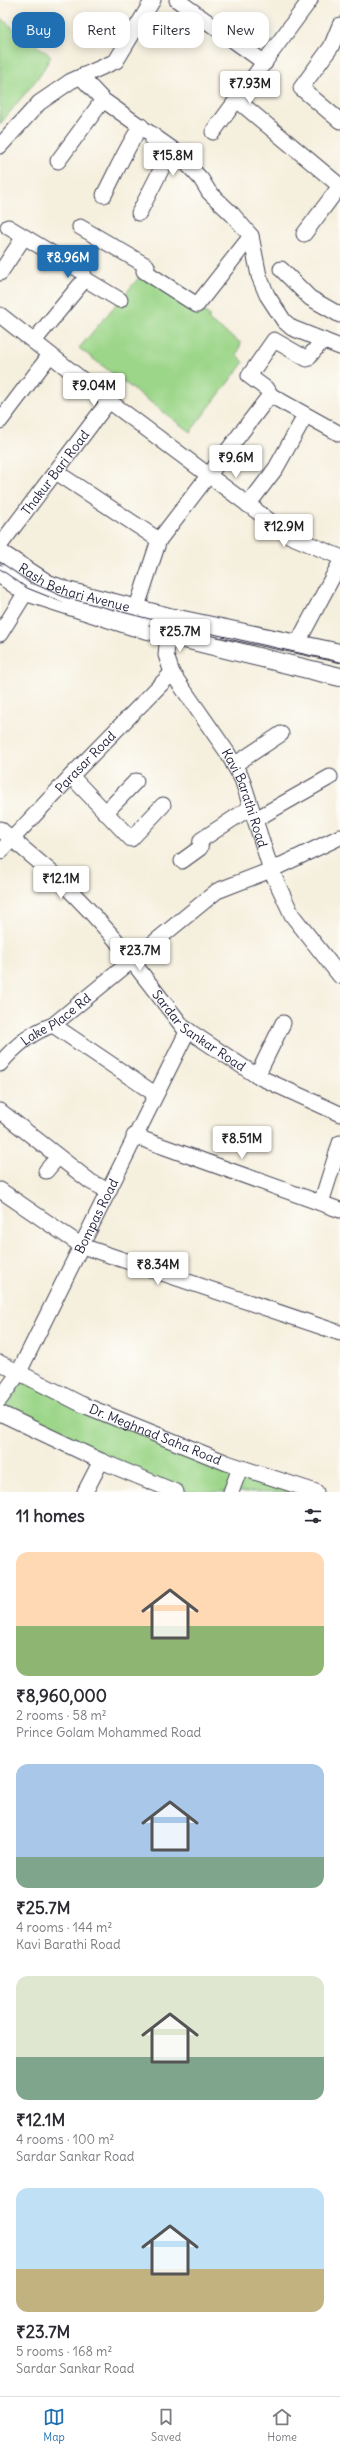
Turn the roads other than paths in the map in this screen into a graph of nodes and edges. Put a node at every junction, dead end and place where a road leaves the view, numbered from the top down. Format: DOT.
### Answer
graph roads {
  1 [pos="153,0"];
  2 [pos="176,0"];
  3 [pos="310,0"];
  4 [pos="340,24"];
  5 [pos="265,63"];
  6 [pos="81,77"];
  7 [pos="103,100"];
  8 [pos="237,100"];
  9 [pos="340,121"];
  10 [pos="147,130"];
  11 [pos="213,132"];
  12 [pos="0,146"];
  13 [pos="58,161"];
  14 [pos="340,186"];
  15 [pos="104,195"];
  16 [pos="140,213"];
  17 [pos="8,227"];
  18 [pos="80,227"];
  19 [pos="304,234"];
  20 [pos="251,236"];
  21 [pos="24,237"];
  22 [pos="281,269"];
  23 [pos="0,273"];
  24 [pos="85,280"];
  25 [pos="120,300"];
  26 [pos="0,315"];
  27 [pos="340,315"];
  28 [pos="323,340"];
  29 [pos="34,341"];
  30 [pos="340,347"];
  31 [pos="50,355"];
  32 [pos="270,395"];
  33 [pos="109,401"];
  34 [pos="305,416"];
  35 [pos="0,421"];
  36 [pos="340,434"];
  37 [pos="56,472"];
  38 [pos="207,475"];
  39 [pos="248,505"];
  40 [pos="159,540"];
  41 [pos="0,545"];
  42 [pos="0,553"];
  43 [pos="340,557"];
  44 [pos="340,563"];
  45 [pos="0,574"];
  46 [pos="26,592"];
  47 [pos="137,608"];
  48 [pos="169,617"];
  49 [pos="132,626"];
  50 [pos="0,634"];
  51 [pos="167,635"];
  52 [pos="297,644"];
  53 [pos="340,653"];
  54 [pos="172,673"];
  55 [pos="340,676"];
  56 [pos="281,734"];
  57 [pos="234,765"];
  58 [pos="71,776"];
  59 [pos="330,777"];
  60 [pos="136,781"];
  61 [pos="163,805"];
  62 [pos="105,813"];
  63 [pos="254,813"];
  64 [pos="6,833"];
  65 [pos="340,837"];
  66 [pos="0,852"];
  67 [pos="182,861"];
  68 [pos="272,870"];
  69 [pos="132,962"];
  70 [pos="337,967"];
  71 [pos="283,1023"];
  72 [pos="53,1025"];
  73 [pos="188,1030"];
  74 [pos="0,1064"];
  75 [pos="257,1076"];
  76 [pos="155,1094"];
  77 [pos="0,1111"];
  78 [pos="340,1114"];
  79 [pos="134,1136"];
  80 [pos="340,1143"];
  81 [pos="58,1157"];
  82 [pos="46,1170"];
  83 [pos="0,1190"];
  84 [pos="109,1191"];
  85 [pos="321,1203"];
  86 [pos="340,1210"];
  87 [pos="82,1246"];
  88 [pos="340,1333"];
  89 [pos="0,1364"];
  90 [pos="18,1374"];
  91 [pos="0,1399"];
  92 [pos="0,1413"];
  93 [pos="101,1461"];
  94 [pos="240,1468"];
  95 [pos="85,1492"];
  96 [pos="176,1492"];
  97 [pos="231,1492"];
  98 [pos="316,1492"];
  1 -- 6 [label="street"];
  2 -- 5 [label="street"];
  3 -- 5 [label="street"];
  4 -- 9 [label="street"];
  5 -- 8 [label="street"];
  6 -- 7 [label="street"];
  6 -- 12 [label="street"];
  7 -- 10 [label="street"];
  7 -- 13 [label="street"];
  8 -- 11 [label="street"];
  8 -- 14 [label="street"];
  10 -- 15 [label="street"];
  10 -- 16 [label="street"];
  10 -- 20 [label="street"];
  14 -- 19 [label="street"];
  17 -- 21 [label="street"];
  18 -- 20 [label="street"];
  20 -- 28 [label="street"];
  21 -- 23 [label="street"];
  21 -- 24 [label="street"];
  22 -- 27 [label="street"];
  24 -- 25 [label="street"];
  24 -- 29 [label="street"];
  26 -- 29 [label="street"];
  28 -- 30 [label="street"];
  28 -- 32 [label="street"];
  29 -- 31 [label="street"];
  31 -- 33 [label="street"];
  31 -- 35 [label="street"];
  32 -- 34 [label="street"];
  32 -- 38 [label="street"];
  33 -- 37 [label="street, Thakur Bari Road"];
  33 -- 38 [label="street"];
  34 -- 36 [label="street"];
  34 -- 39 [label="street"];
  37 -- 40 [label="street"];
  37 -- 41 [label="street, Thakur Bari Road"];
  38 -- 39 [label="street"];
  38 -- 40 [label="street"];
  39 -- 43 [label="street"];
  40 -- 47 [label="street"];
  42 -- 47 [label="main road, Rash Behari Avenue"];
  44 -- 52 [label="street"];
  45 -- 46 [label="main road, Rash Behari Avenue"];
  46 -- 49 [label="main road, Rash Behari Avenue"];
  46 -- 50 [label="street"];
  47 -- 48 [label="main road, Rash Behari Avenue"];
  47 -- 49 [label="street"];
  48 -- 51 [label="street, Kavi Barathi Road"];
  48 -- 52 [label="main road, Rash Behari Avenue"];
  49 -- 51 [label="main road, Rash Behari Avenue"];
  51 -- 54 [label="street, Kavi Barathi Road"];
  51 -- 55 [label="main road, Rash Behari Avenue"];
  52 -- 53 [label="main road, Rash Behari Avenue"];
  54 -- 57 [label="street, Kavi Barathi Road"];
  54 -- 58 [label="street, Parasar Road"];
  56 -- 57 [label="street"];
  57 -- 63 [label="street, Kavi Barathi Road"];
  58 -- 62 [label="street"];
  58 -- 64 [label="street, Parasar Road"];
  59 -- 63 [label="street"];
  60 -- 62 [label="street"];
  61 -- 62 [label="street"];
  63 -- 67 [label="street"];
  63 -- 68 [label="street, Kavi Barathi Road"];
  64 -- 66 [label="street, Parasar Road"];
  64 -- 69 [label="street, Sardar Sankar Road"];
  65 -- 68 [label="street, Lake Place Rd"];
  68 -- 69 [label="street, Lake Place Rd"];
  68 -- 70 [label="street, Kavi Barathi Road"];
  69 -- 72 [label="street, Lake Place Rd"];
  69 -- 73 [label="street, Sardar Sankar Road"];
  71 -- 75 [label="street"];
  72 -- 74 [label="street, Lake Place Rd"];
  72 -- 76 [label="street"];
  73 -- 75 [label="street, Sardar Sankar Road"];
  73 -- 76 [label="street, Bompas Road"];
  75 -- 78 [label="street, Sardar Sankar Road"];
  76 -- 79 [label="street, Bompas Road"];
  77 -- 81 [label="street"];
  79 -- 84 [label="street, Bompas Road"];
  79 -- 85 [label="street"];
  80 -- 85 [label="street"];
  81 -- 82 [label="street"];
  81 -- 84 [label="street"];
  83 -- 87 [label="street"];
  84 -- 87 [label="street, Bompas Road"];
  85 -- 86 [label="street"];
  87 -- 88 [label="street"];
  87 -- 90 [label="street, Bompas Road"];
  89 -- 90 [label="street, Dr. Meghnad Saha Road"];
  90 -- 91 [label="street, Bompas Road"];
  90 -- 94 [label="street, Dr. Meghnad Saha Road"];
  92 -- 93 [label="street"];
  93 -- 95 [label="street"];
  93 -- 96 [label="street"];
  94 -- 97 [label="street"];
  94 -- 98 [label="street, Dr. Meghnad Saha Road"];
}
